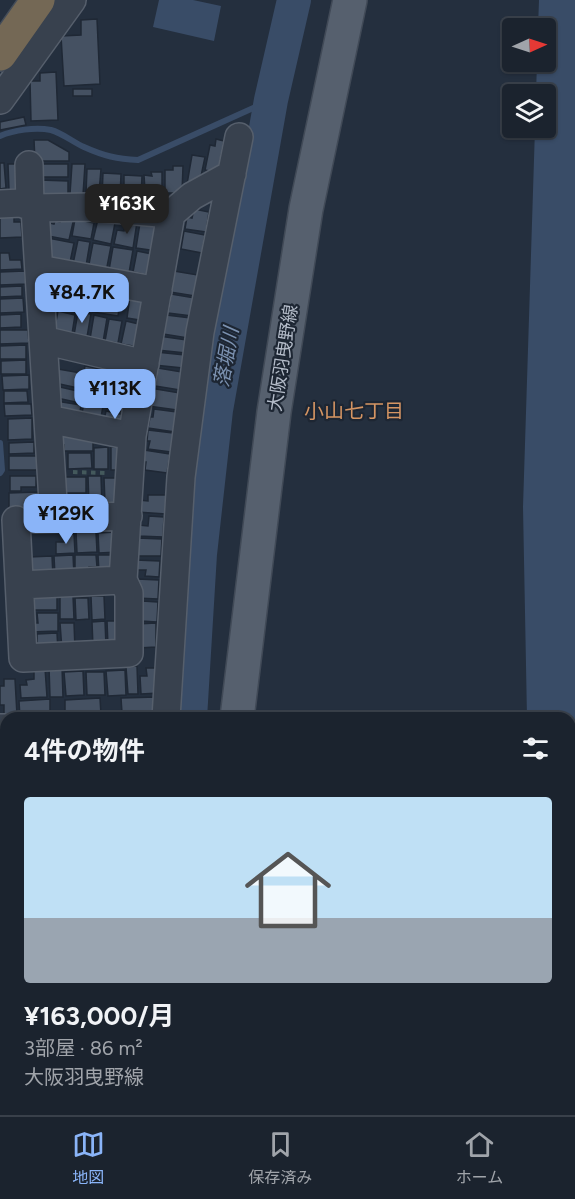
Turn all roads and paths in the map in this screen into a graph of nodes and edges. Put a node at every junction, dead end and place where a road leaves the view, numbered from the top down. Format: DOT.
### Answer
graph roads {
  1 [pos="38,0"];
  2 [pos="72,0"];
  3 [pos="350,0"];
  4 [pos="0,54"];
  5 [pos="0,100"];
  6 [pos="239,137"];
  7 [pos="29,165"];
  8 [pos="232,174"];
  9 [pos="0,204"];
  10 [pos="32,207"];
  11 [pos="171,214"];
  12 [pos="39,268"];
  13 [pos="158,291"];
  14 [pos="43,340"];
  15 [pos="145,364"];
  16 [pos="48,419"];
  17 [pos="132,436"];
  18 [pos="51,472"];
  19 [pos="130,473"];
  20 [pos="128,516"];
  21 [pos="54,518"];
  22 [pos="8,520"];
  23 [pos="123,580"];
  24 [pos="20,585"];
  25 [pos="166,712"];
  26 [pos="238,712"];
  1 -- 4 [label="highway"];
  2 -- 5 [label="street"];
  3 -- 26 [label="main road, 大阪羽曳野線"];
  6 -- 8 [label="street"];
  7 -- 10 [label="street"];
  8 -- 11 [label="street"];
  8 -- 25 [label="street"];
  9 -- 10 [label="street"];
  10 -- 11 [label="street"];
  10 -- 12 [label="street"];
  11 -- 13 [label="street"];
  12 -- 13 [label="street"];
  12 -- 14 [label="street"];
  13 -- 15 [label="street"];
  14 -- 15 [label="street"];
  14 -- 16 [label="street"];
  15 -- 17 [label="street"];
  16 -- 17 [label="street"];
  16 -- 18 [label="street"];
  17 -- 19 [label="street"];
  18 -- 19 [label="path"];
  18 -- 21 [label="street"];
  19 -- 20 [label="street"];
  20 -- 21 [label="street"];
  20 -- 23 [label="street"];
  21 -- 22 [label="street"];
  22 -- 24 [label="street"];
  23 -- 24 [label="street"];
  23 -- 24 [label="street"];
}
